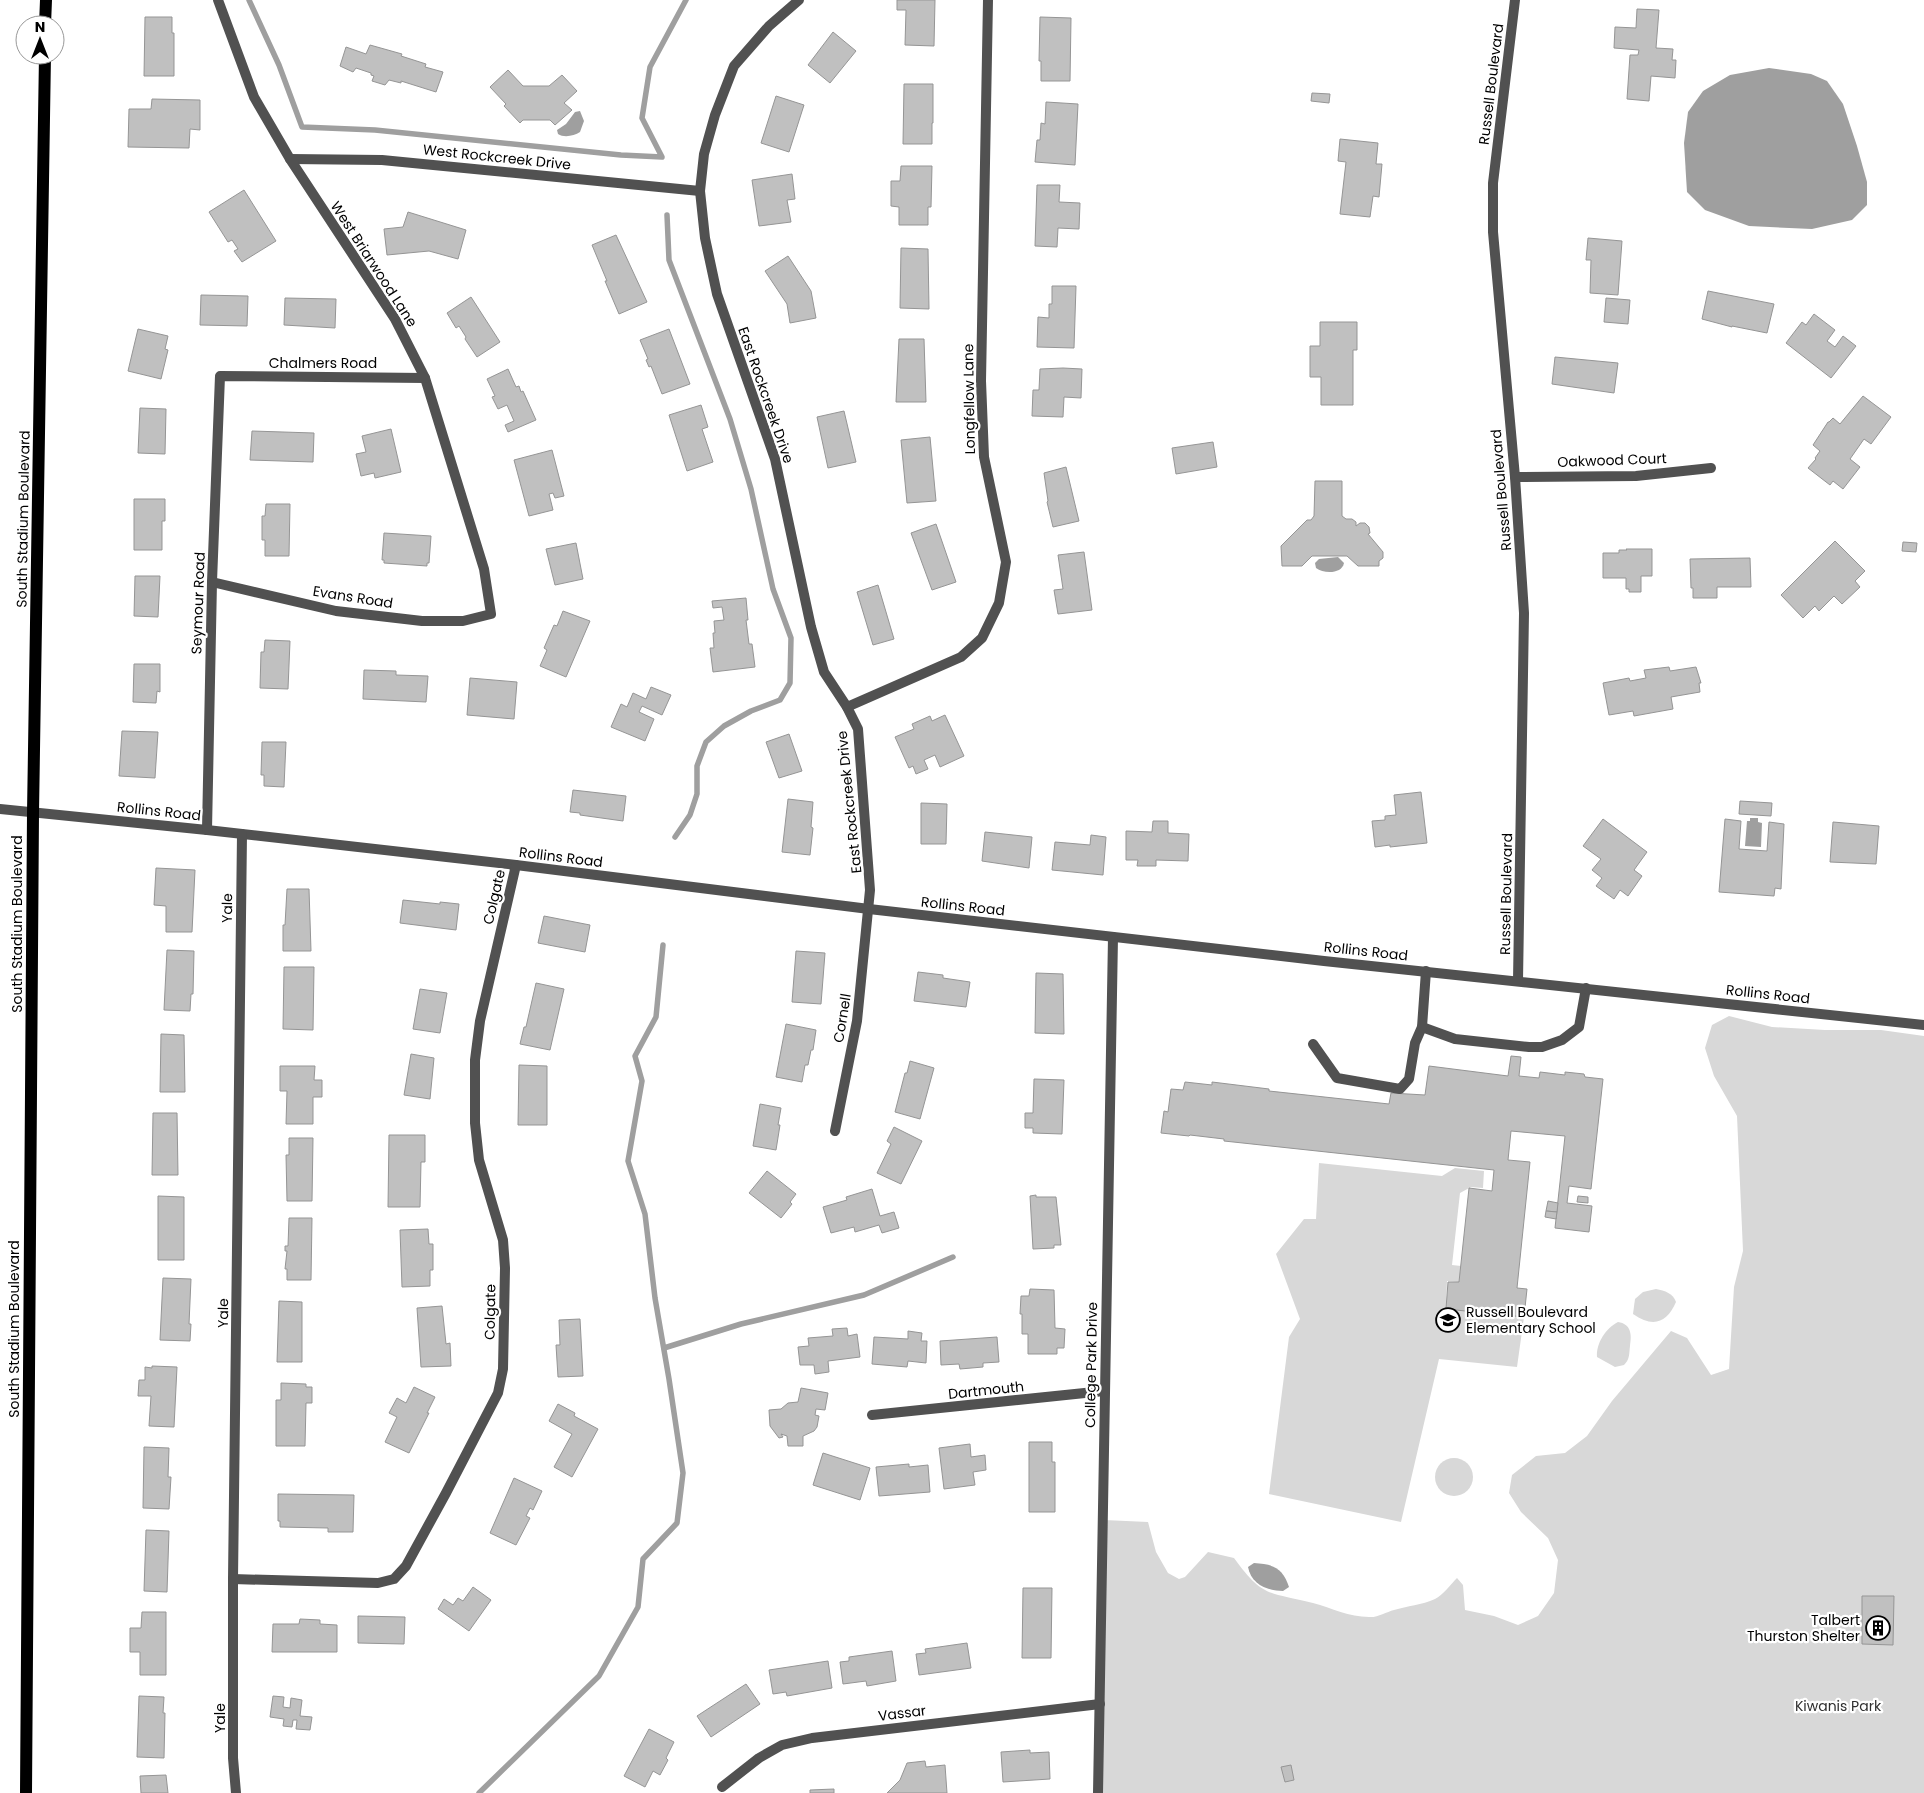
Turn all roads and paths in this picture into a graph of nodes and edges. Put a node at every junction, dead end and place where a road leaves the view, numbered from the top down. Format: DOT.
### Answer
graph roads {
  1 [pos="46,0"];
  2 [pos="218,0"];
  3 [pos="799,0"];
  4 [pos="988,0"];
  5 [pos="1515,0"];
  6 [pos="45,15"];
  7 [pos="45,65"];
  8 [pos="290,159"];
  9 [pos="700,191"];
  10 [pos="220,376"];
  11 [pos="425,378"];
  12 [pos="1711,468"];
  13 [pos="1515,476"];
  14 [pos="212,582"];
  15 [pos="491,614"];
  16 [pos="848,707"];
  17 [pos="0,809"];
  18 [pos="33,813"];
  19 [pos="206,830"];
  20 [pos="242,834"];
  21 [pos="516,865"];
  22 [pos="869,910"];
  23 [pos="1113,937"];
  24 [pos="1426,971"];
  25 [pos="1518,980"];
  26 [pos="1586,988"];
  27 [pos="1924,1025"];
  28 [pos="1422,1027"];
  29 [pos="1313,1044"];
  30 [pos="835,1131"];
  31 [pos="1104,1391"];
  32 [pos="872,1415"];
  33 [pos="234,1579"];
  34 [pos="1100,1704"];
  35 [pos="722,1787"];
  36 [pos="26,1793"];
  37 [pos="236,1793"];
  38 [pos="1098,1793"];
  1 -- 6 [label="main road"];
  2 -- 8 [label="street, West Briarwood Lane"];
  3 -- 9 [label="street, East Rockcreek Drive"];
  4 -- 16 [label="street, Longfellow Lane"];
  5 -- 13 [label="street, Russell Boulevard"];
  7 -- 18 [label="main road, South Stadium Boulevard"];
  8 -- 9 [label="street, West Rockcreek Drive"];
  8 -- 11 [label="street, West Briarwood Lane"];
  9 -- 16 [label="street, East Rockcreek Drive"];
  10 -- 11 [label="street, Chalmers Road"];
  10 -- 14 [label="street, Seymour Road"];
  11 -- 15 [label="street, West Briarwood Lane"];
  12 -- 13 [label="street, Oakwood Court"];
  13 -- 25 [label="street, Russell Boulevard"];
  14 -- 15 [label="street, Evans Road"];
  14 -- 19 [label="street, Seymour Road"];
  16 -- 22 [label="street, East Rockcreek Drive"];
  17 -- 18 [label="street, Rollins Road"];
  18 -- 19 [label="street, Rollins Road"];
  18 -- 36 [label="main road, South Stadium Boulevard"];
  19 -- 20 [label="street, Rollins Road"];
  20 -- 21 [label="street, Rollins Road"];
  20 -- 33 [label="street, Yale"];
  21 -- 22 [label="street, Rollins Road"];
  21 -- 33 [label="street, Colgate"];
  22 -- 23 [label="street, Rollins Road"];
  22 -- 30 [label="street, Cornell"];
  23 -- 24 [label="street, Rollins Road"];
  23 -- 31 [label="street, College Park Drive"];
  24 -- 25 [label="street, Rollins Road"];
  24 -- 28 [label="street"];
  25 -- 26 [label="street, Rollins Road"];
  26 -- 27 [label="street, Rollins Road"];
  26 -- 28 [label="street"];
  28 -- 29 [label="street"];
  31 -- 32 [label="street, Dartmouth"];
  31 -- 34 [label="street, College Park Drive"];
  33 -- 37 [label="street, Yale"];
  34 -- 35 [label="street, Vassar"];
  34 -- 38 [label="street, College Park Drive"];
}
